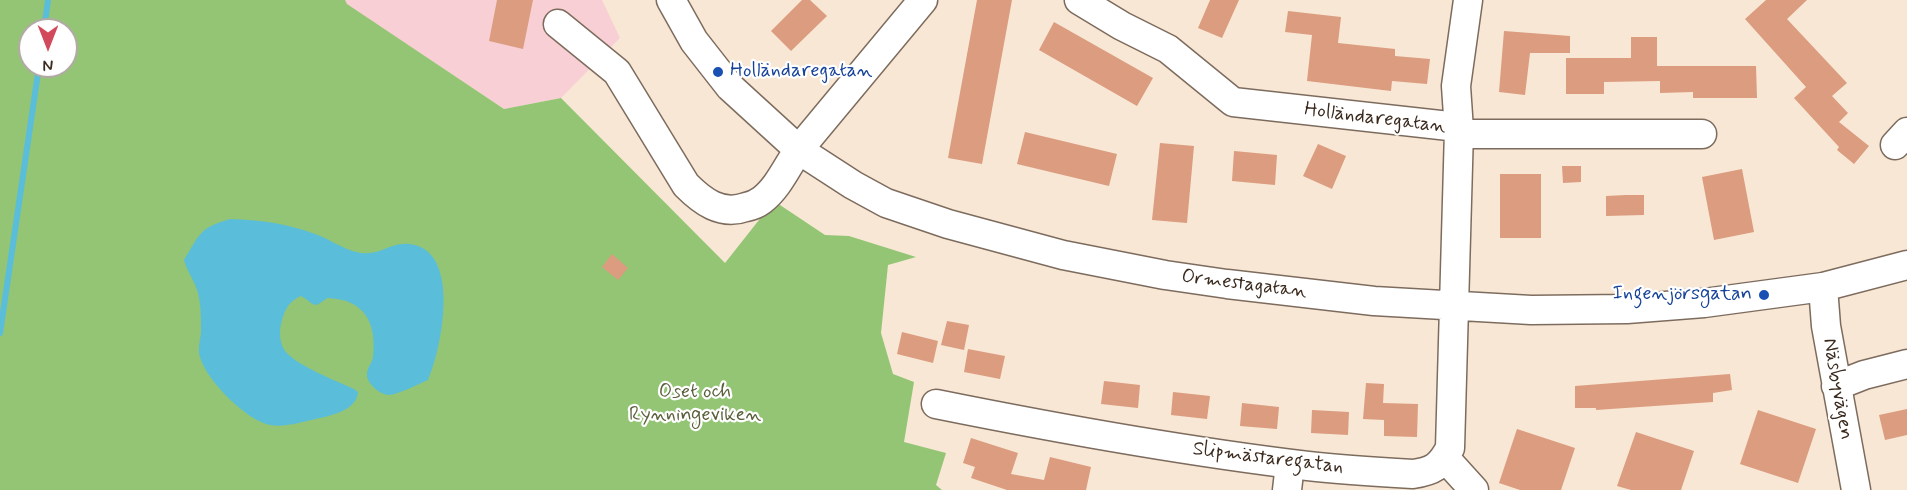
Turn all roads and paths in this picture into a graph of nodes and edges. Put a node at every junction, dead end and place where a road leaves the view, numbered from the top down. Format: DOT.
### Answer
graph roads {
  1 [pos="671,0"];
  2 [pos="1079,0"];
  3 [pos="1468,0"];
  4 [pos="910,4"];
  5 [pos="558,24"];
  6 [pos="1460,130"];
  7 [pos="1702,134"];
  8 [pos="799,150"];
  9 [pos="1907,265"];
  10 [pos="1823,287"];
  11 [pos="1455,306"];
  12 [pos="1907,364"];
  13 [pos="1836,386"];
  14 [pos="936,404"];
  15 [pos="1445,458"];
  16 [pos="1288,477"];
  17 [pos="1474,490"];
  18 [pos="1856,490"];
  1 -- 8 [label="street, Ormestagatan"];
  2 -- 6 [label="street, Holländaregatan"];
  3 -- 6 [label="street"];
  4 -- 8 [label="street"];
  5 -- 8 [label="street"];
  6 -- 7 [label="street, Holländaregatan"];
  6 -- 11 [label="street"];
  8 -- 11 [label="street, Ormestagatan"];
  9 -- 10 [label="street, Ormestagatan"];
  10 -- 11 [label="street, Ormestagatan"];
  10 -- 13 [label="street, Näsbyvägen"];
  11 -- 15 [label="street"];
  12 -- 13 [label="street"];
  13 -- 18 [label="street, Näsbyvägen"];
  14 -- 16 [label="street, Slipmästaregatan"];
  15 -- 16 [label="street, Slipmästaregatan"];
  15 -- 17 [label="street"];
}
